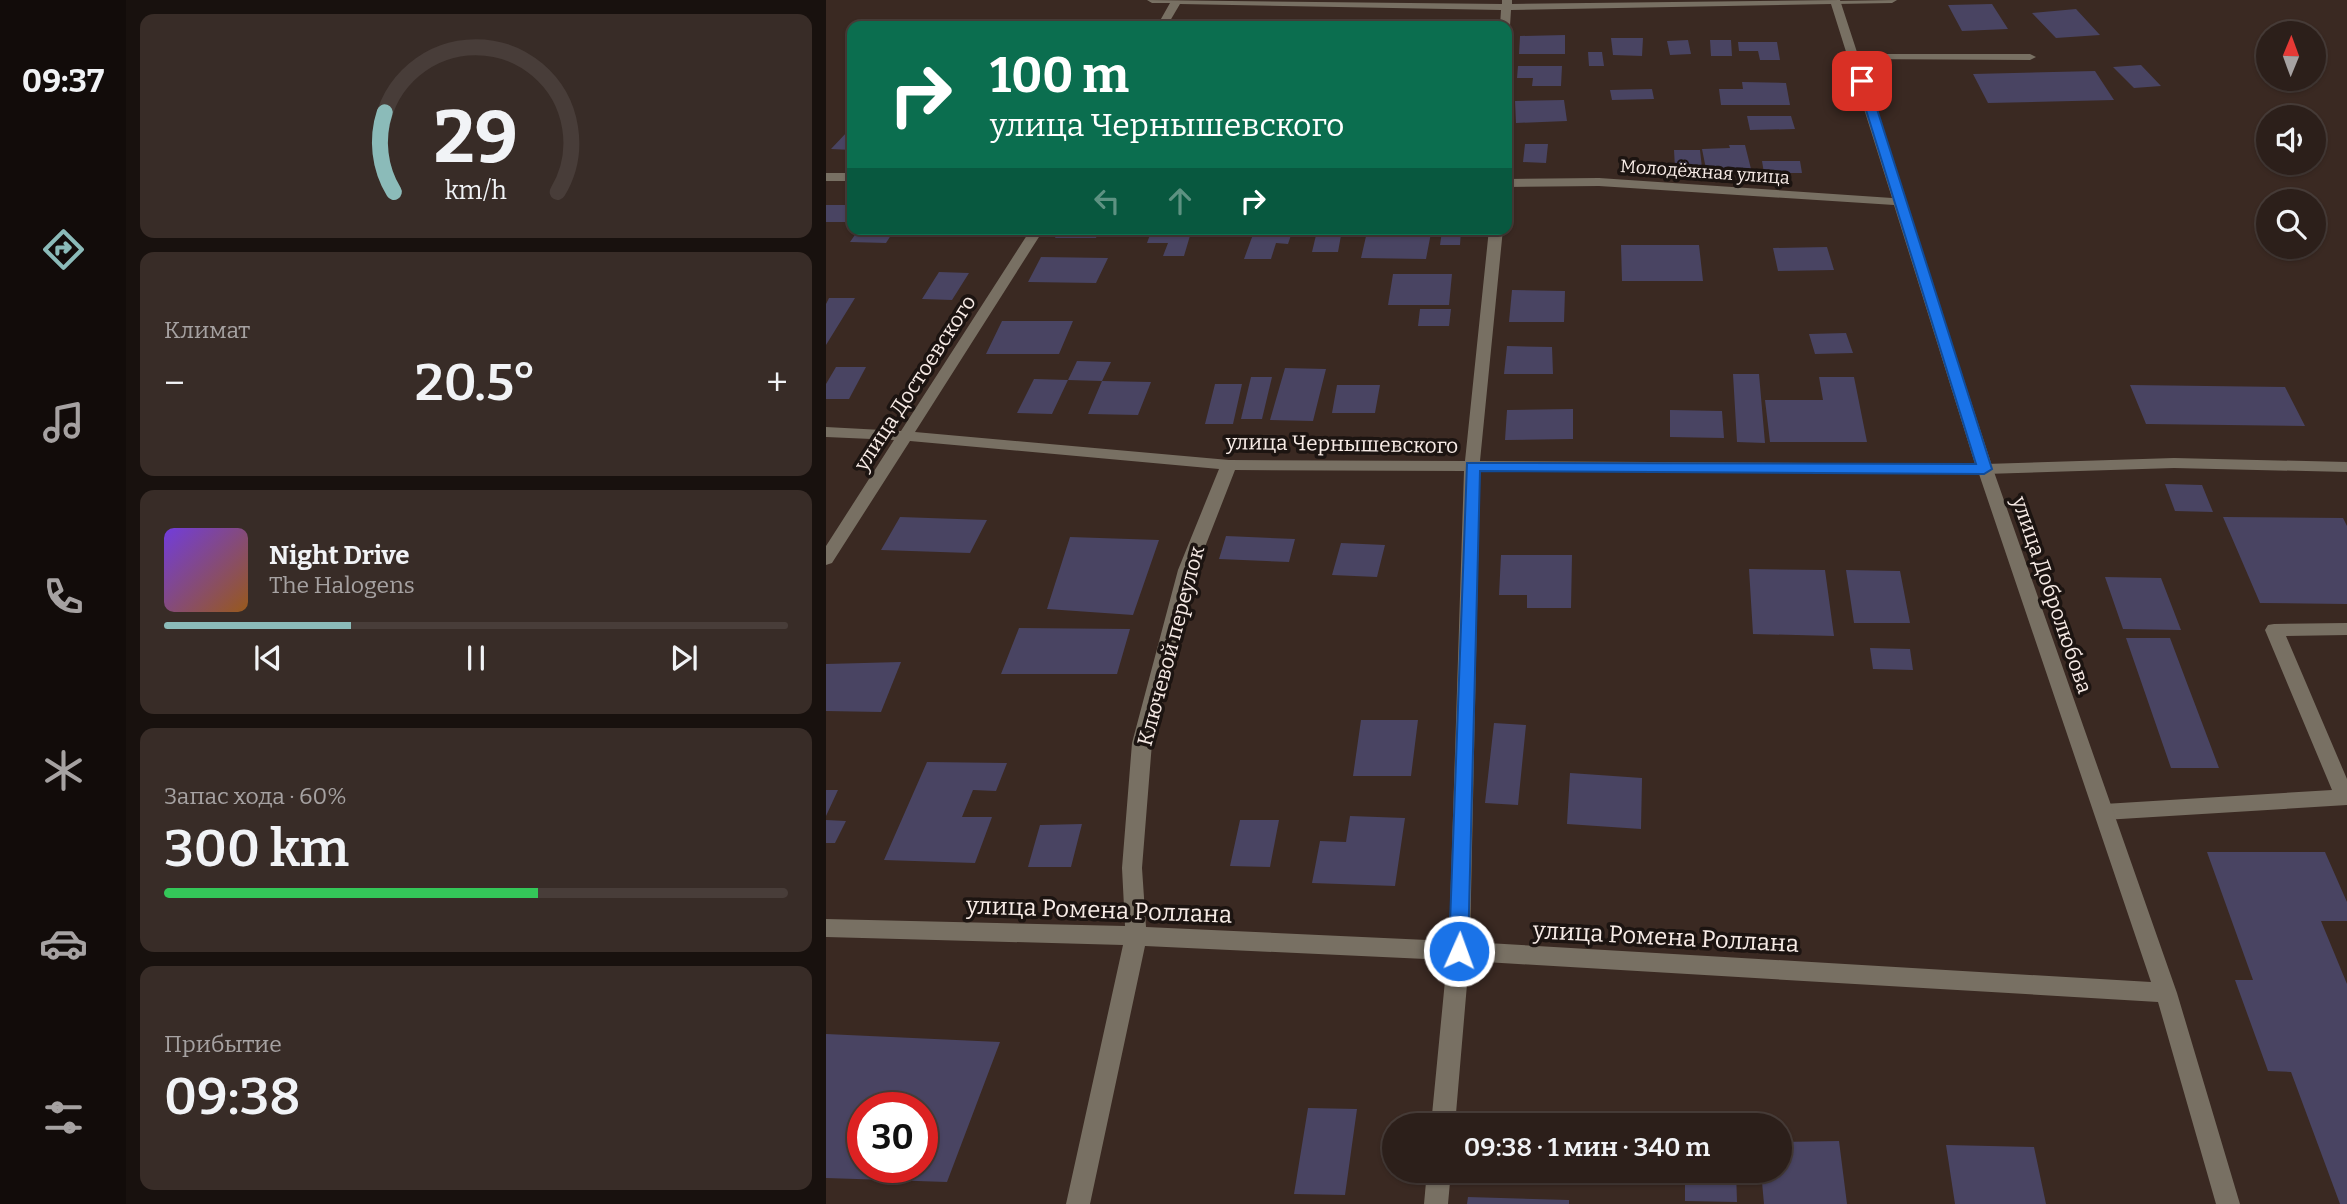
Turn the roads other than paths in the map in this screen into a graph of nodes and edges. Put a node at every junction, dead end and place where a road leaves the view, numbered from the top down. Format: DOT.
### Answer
graph roads {
  1 [pos="1153,0"];
  2 [pos="1835,0"];
  3 [pos="1892,0"];
  4 [pos="1177,1"];
  5 [pos="1507,3"];
  6 [pos="1165,21"];
  7 [pos="1505,21"];
  8 [pos="1855,57"];
  9 [pos="2030,57"];
  10 [pos="826,177"];
  11 [pos="847,177"];
  12 [pos="1512,183"];
  13 [pos="1901,202"];
  14 [pos="1034,235"];
  15 [pos="1495,235"];
  16 [pos="826,432"];
  17 [pos="907,436"];
  18 [pos="1229,465"];
  19 [pos="1472,466"];
  20 [pos="2347,467"];
  21 [pos="1984,469"];
  22 [pos="826,559"];
  23 [pos="2347,629"];
  24 [pos="2346,797"];
  25 [pos="2104,812"];
  26 [pos="826,928"];
  27 [pos="1136,936"];
  28 [pos="1459,951"];
  29 [pos="2166,993"];
  30 [pos="1444,1113"];
  31 [pos="1437,1183"];
  32 [pos="1078,1204"];
  33 [pos="1436,1204"];
  34 [pos="2228,1204"];
  1 -- 4 [label="street"];
  2 -- 3 [label="street"];
  2 -- 5 [label="street"];
  2 -- 8 [label="street, улица Добролюбова"];
  4 -- 5 [label="street"];
  4 -- 6 [label="street"];
  5 -- 7 [label="street"];
  8 -- 9 [label="street"];
  8 -- 13 [label="street, улица Добролюбова"];
  10 -- 11 [label="street"];
  12 -- 13 [label="street, Молодёжная улица"];
  13 -- 21 [label="street, улица Добролюбова"];
  14 -- 17 [label="street, улица Достоевского"];
  15 -- 19 [label="street"];
  16 -- 17 [label="street, улица Чернышевского"];
  17 -- 18 [label="street, улица Чернышевского"];
  17 -- 22 [label="street, улица Достоевского"];
  18 -- 19 [label="street, улица Чернышевского"];
  18 -- 27 [label="street, Ключевой переулок"];
  19 -- 21 [label="street, улица Чернышевского"];
  19 -- 28 [label="street"];
  20 -- 21 [label="street, улица Чернышевского"];
  21 -- 25 [label="street, улица Добролюбова"];
  23 -- 24 [label="street"];
  24 -- 25 [label="street"];
  25 -- 29 [label="street, улица Добролюбова"];
  26 -- 27 [label="street, улица Ромена Роллана"];
  27 -- 28 [label="street, улица Ромена Роллана"];
  27 -- 32 [label="street, Ключевой переулок"];
  28 -- 29 [label="street, улица Ромена Роллана"];
  28 -- 30 [label="street"];
  29 -- 34 [label="street, улица Добролюбова"];
  31 -- 33 [label="street"];
}
